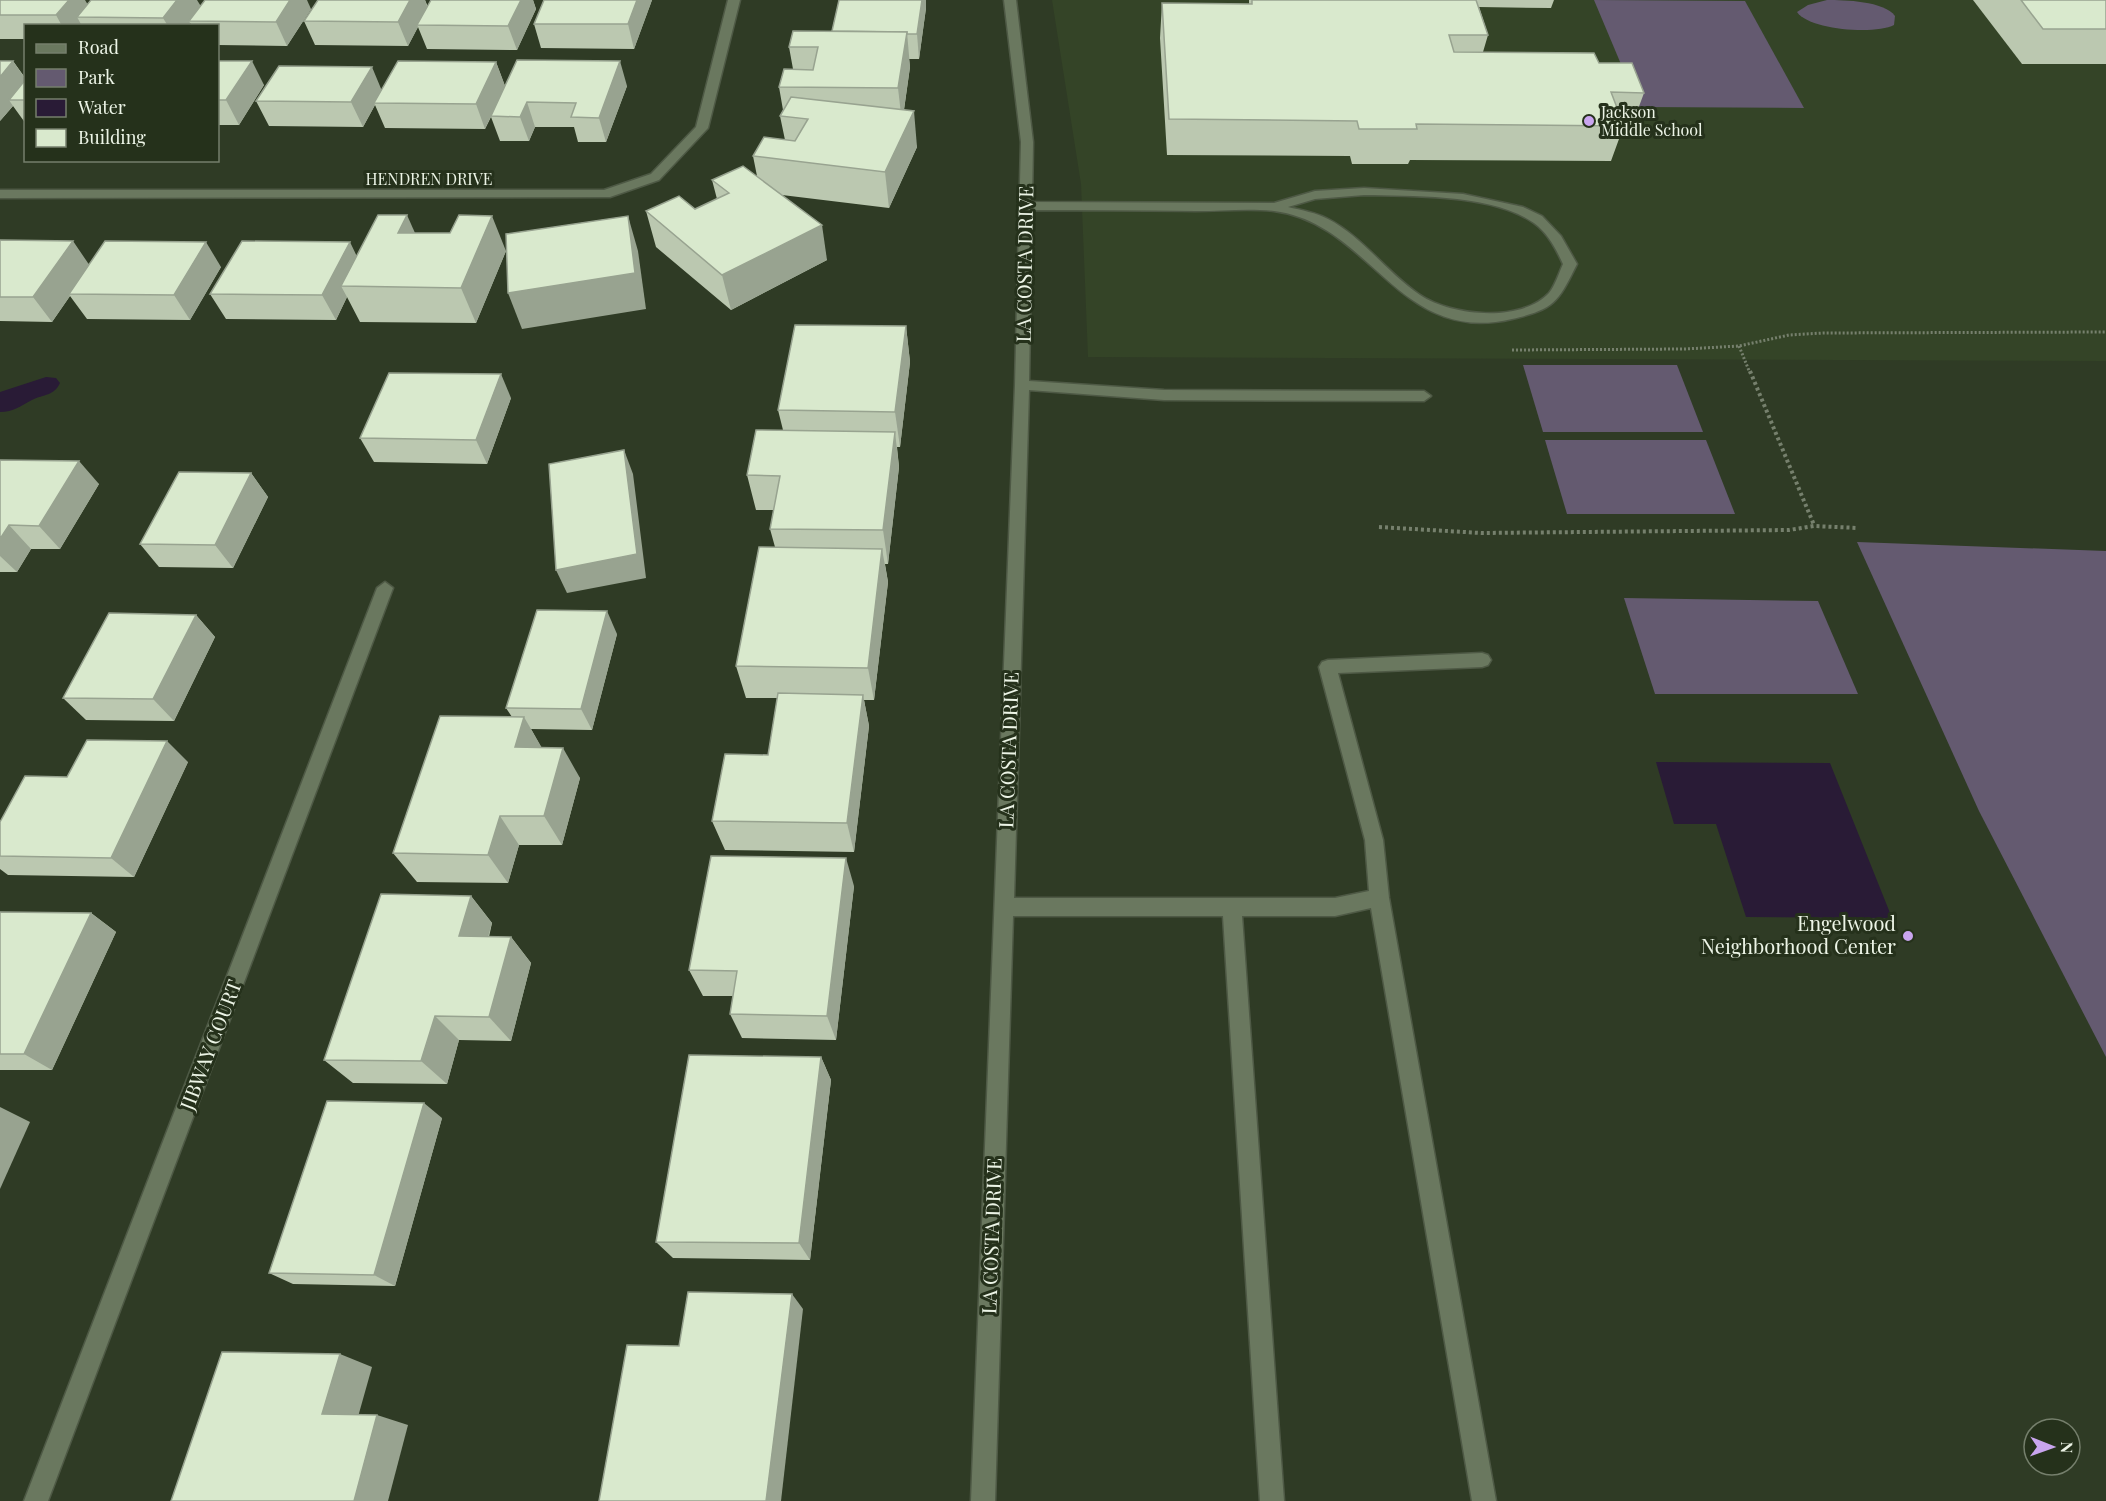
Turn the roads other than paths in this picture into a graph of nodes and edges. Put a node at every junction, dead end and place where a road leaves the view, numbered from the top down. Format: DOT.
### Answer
graph roads {
  1 [pos="734,0"];
  2 [pos="1010,0"];
  3 [pos="0,194"];
  4 [pos="1026,206"];
  5 [pos="1275,207"];
  6 [pos="1022,385"];
  7 [pos="1424,396"];
  8 [pos="385,588"];
  9 [pos="1482,660"];
  10 [pos="1379,898"];
  11 [pos="1004,907"];
  12 [pos="1232,907"];
  13 [pos="36,1501"];
  14 [pos="983,1501"];
  15 [pos="1272,1501"];
  16 [pos="1484,1501"];
  1 -- 3 [label="street, HENDREN DRIVE"];
  2 -- 4 [label="street, LA COSTA DRIVE"];
  4 -- 5 [label="street"];
  4 -- 6 [label="street, LA COSTA DRIVE"];
  5 -- 5 [label="street"];
  6 -- 7 [label="street"];
  6 -- 11 [label="street, LA COSTA DRIVE"];
  8 -- 13 [label="street, JIBWAY COURT"];
  9 -- 10 [label="street"];
  10 -- 12 [label="street"];
  10 -- 16 [label="street"];
  11 -- 12 [label="street"];
  11 -- 14 [label="street, LA COSTA DRIVE"];
  12 -- 15 [label="street"];
}
